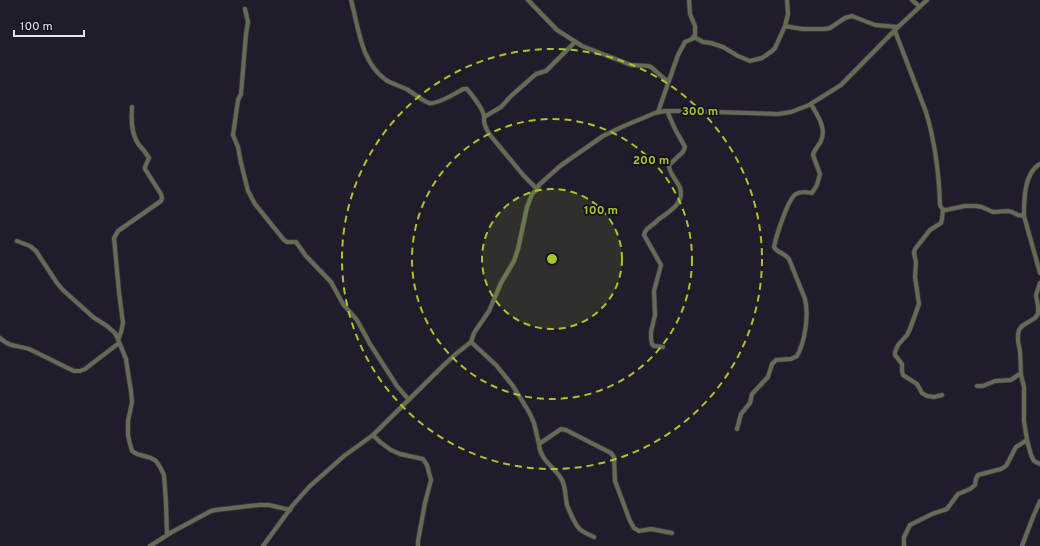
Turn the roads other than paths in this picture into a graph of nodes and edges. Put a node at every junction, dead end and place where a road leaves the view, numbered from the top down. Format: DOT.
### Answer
graph roads {
  1 [pos="351,0"];
  2 [pos="528,0"];
  3 [pos="689,0"];
  4 [pos="787,0"];
  5 [pos="912,0"];
  6 [pos="927,0"];
  7 [pos="920,7"];
  8 [pos="245,9"];
  9 [pos="785,26"];
  10 [pos="896,29"];
  11 [pos="692,39"];
  12 [pos="575,42"];
  13 [pos="668,82"];
  14 [pos="810,104"];
  15 [pos="132,107"];
  16 [pos="667,111"];
  17 [pos="658,112"];
  18 [pos="484,117"];
  19 [pos="1040,164"];
  20 [pos="537,189"];
  21 [pos="943,210"];
  22 [pos="1024,216"];
  23 [pos="17,241"];
  24 [pos="1040,273"];
  25 [pos="1040,283"];
  26 [pos="0,338"];
  27 [pos="118,342"];
  28 [pos="471,342"];
  29 [pos="663,348"];
  30 [pos="1021,373"];
  31 [pos="977,386"];
  32 [pos="942,395"];
  33 [pos="409,400"];
  34 [pos="737,429"];
  35 [pos="373,435"];
  36 [pos="1027,440"];
  37 [pos="539,444"];
  38 [pos="1040,464"];
  39 [pos="1040,501"];
  40 [pos="290,510"];
  41 [pos="672,533"];
  42 [pos="166,535"];
  43 [pos="594,537"];
  44 [pos="157,544"];
  45 [pos="150,546"];
  46 [pos="263,546"];
  47 [pos="418,546"];
  48 [pos="904,546"];
  49 [pos="1022,546"];
  1 -- 18 [label="street"];
  2 -- 12 [label="street"];
  3 -- 11 [label="street"];
  4 -- 9 [label="street"];
  5 -- 7 [label="street"];
  6 -- 7 [label="street"];
  7 -- 10 [label="street"];
  8 -- 33 [label="street"];
  9 -- 10 [label="street"];
  9 -- 11 [label="street"];
  10 -- 14 [label="street"];
  10 -- 21 [label="street"];
  11 -- 13 [label="street"];
  12 -- 13 [label="street"];
  12 -- 18 [label="street"];
  13 -- 17 [label="street"];
  14 -- 16 [label="street"];
  14 -- 34 [label="street"];
  15 -- 27 [label="street"];
  16 -- 17 [label="street"];
  16 -- 29 [label="street"];
  17 -- 20 [label="street"];
  18 -- 20 [label="street"];
  19 -- 22 [label="street"];
  20 -- 28 [label="street"];
  21 -- 22 [label="street"];
  21 -- 32 [label="street"];
  22 -- 24 [label="street"];
  23 -- 27 [label="street"];
  25 -- 30 [label="street"];
  26 -- 27 [label="street"];
  27 -- 42 [label="street"];
  28 -- 33 [label="street"];
  28 -- 37 [label="street"];
  30 -- 31 [label="street"];
  30 -- 36 [label="street"];
  33 -- 35 [label="street"];
  35 -- 40 [label="street"];
  35 -- 47 [label="street"];
  36 -- 38 [label="street"];
  36 -- 48 [label="street"];
  37 -- 41 [label="street"];
  37 -- 43 [label="street"];
  39 -- 49 [label="street"];
  40 -- 42 [label="street"];
  40 -- 46 [label="street"];
  42 -- 44 [label="street"];
  44 -- 45 [label="street"];
}
